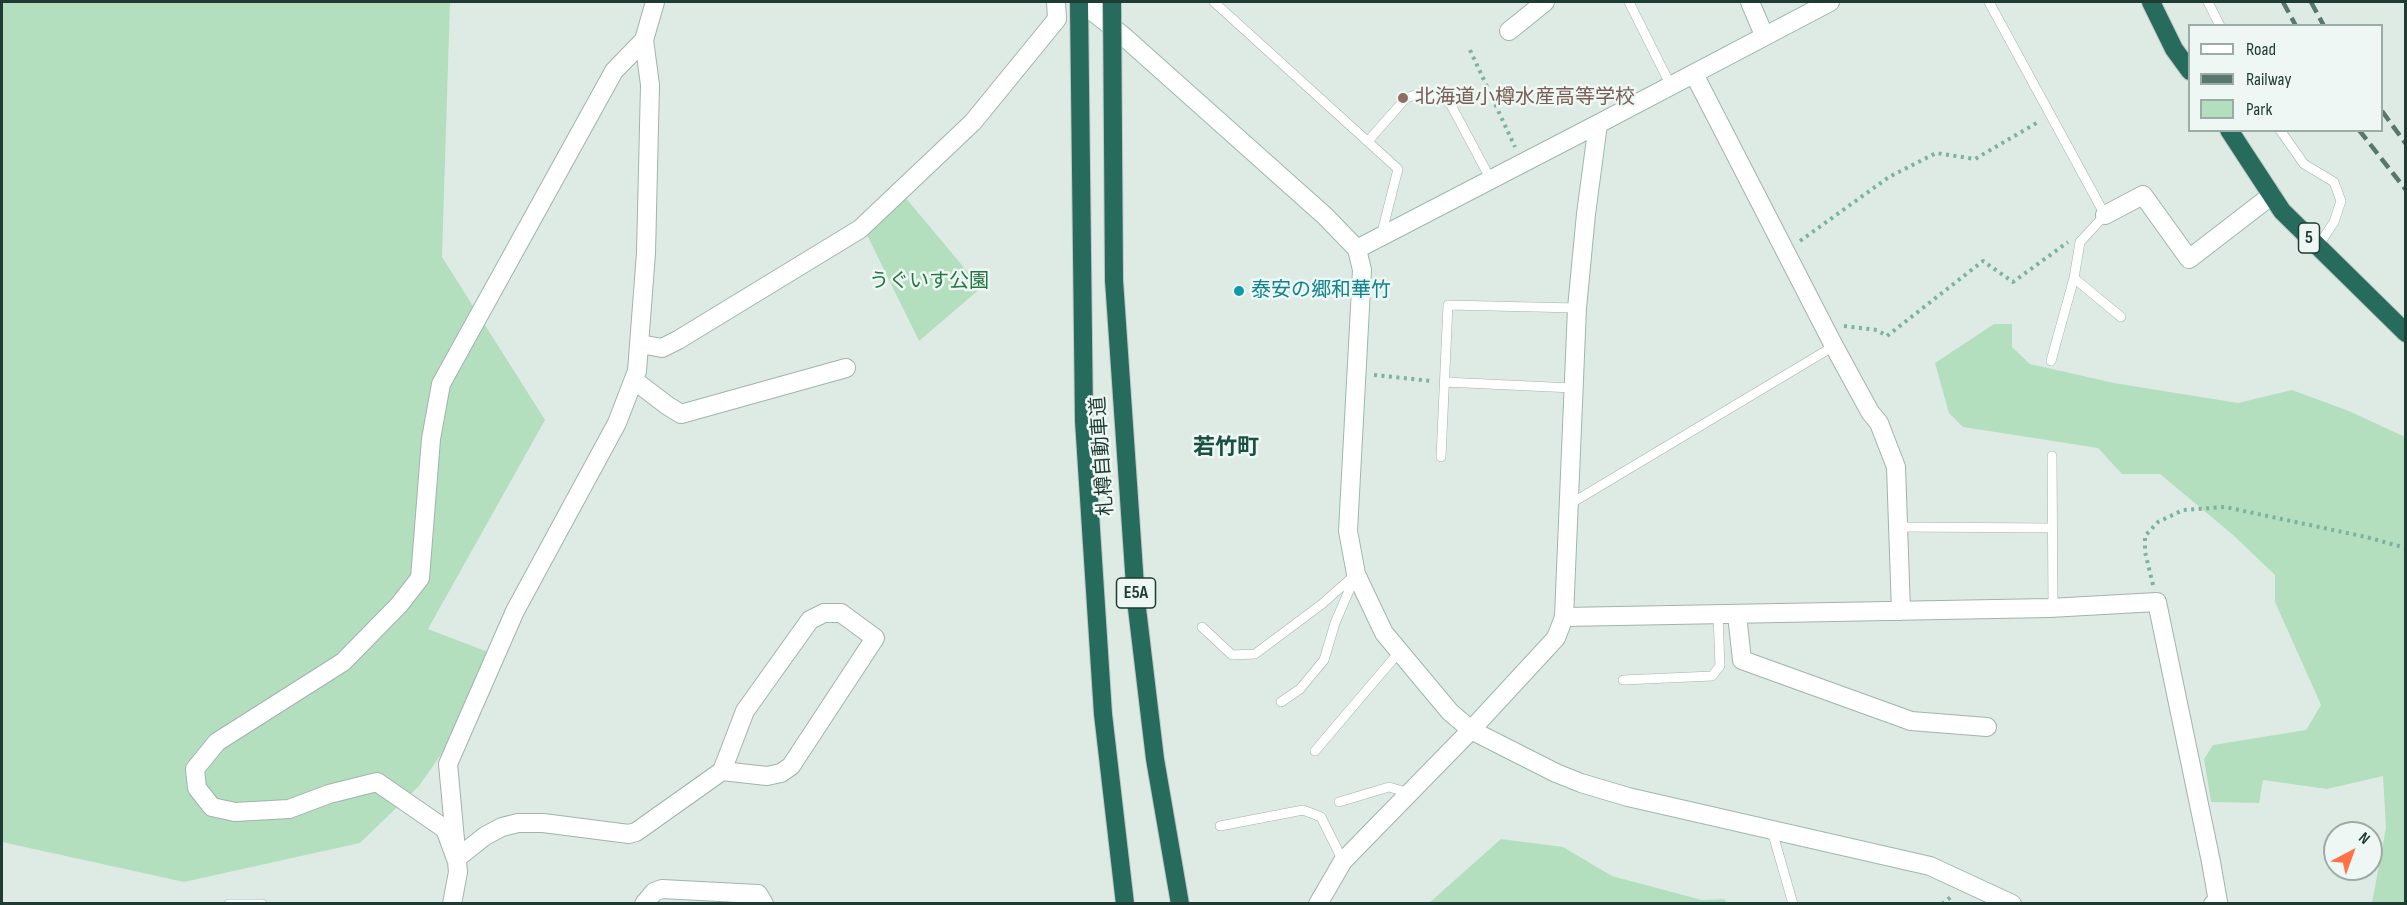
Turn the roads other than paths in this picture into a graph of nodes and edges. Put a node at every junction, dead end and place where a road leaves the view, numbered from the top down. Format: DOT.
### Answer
graph roads {
  1 [pos="655,2"];
  2 [pos="1056,2"];
  3 [pos="1079,2"];
  4 [pos="1093,2"];
  5 [pos="1112,2"];
  6 [pos="1214,2"];
  7 [pos="1545,2"];
  8 [pos="1629,2"];
  9 [pos="1750,2"];
  10 [pos="1830,2"];
  11 [pos="1989,2"];
  12 [pos="2151,2"];
  13 [pos="2208,2"];
  14 [pos="2219,24"];
  15 [pos="1509,31"];
  16 [pos="1764,35"];
  17 [pos="644,40"];
  18 [pos="2188,68"];
  19 [pos="1694,74"];
  20 [pos="1671,86"];
  21 [pos="1598,124"];
  22 [pos="2230,132"];
  23 [pos="2281,132"];
  24 [pos="1369,140"];
  25 [pos="1491,180"];
  26 [pos="2272,195"];
  27 [pos="2105,215"];
  28 [pos="1381,236"];
  29 [pos="2318,246"];
  30 [pos="1357,249"];
  31 [pos="2074,278"];
  32 [pos="1577,308"];
  33 [pos="2121,317"];
  34 [pos="2406,333"];
  35 [pos="640,344"];
  36 [pos="1834,346"];
  37 [pos="2051,361"];
  38 [pos="846,368"];
  39 [pos="635,381"];
  40 [pos="1444,382"];
  41 [pos="1573,388"];
  42 [pos="2052,456"];
  43 [pos="1442,457"];
  44 [pos="1570,504"];
  45 [pos="1899,527"];
  46 [pos="2052,528"];
  47 [pos="1356,574"];
  48 [pos="2053,608"];
  49 [pos="1900,611"];
  50 [pos="1718,615"];
  51 [pos="1737,615"];
  52 [pos="1564,617"];
  53 [pos="1202,627"];
  54 [pos="1400,651"];
  55 [pos="1623,680"];
  56 [pos="1281,702"];
  57 [pos="1987,728"];
  58 [pos="1471,730"];
  59 [pos="1315,751"];
  60 [pos="722,771"];
  61 [pos="1409,793"];
  62 [pos="1339,802"];
  63 [pos="1220,826"];
  64 [pos="1772,831"];
  65 [pos="456,860"];
  66 [pos="1343,861"];
  67 [pos="229,903"];
  68 [pos="262,903"];
  69 [pos="452,903"];
  70 [pos="644,903"];
  71 [pos="764,903"];
  72 [pos="1125,903"];
  73 [pos="1180,903"];
  74 [pos="1318,903"];
  75 [pos="1792,903"];
  76 [pos="2012,903"];
  77 [pos="2213,903"];
  1 -- 17 [label="street"];
  2 -- 35 [label="street"];
  3 -- 72 [label="highway, 札樽自動車道 / E5A"];
  4 -- 30 [label="street"];
  5 -- 73 [label="highway, 札樽自動車道 / E5A, bridge"];
  6 -- 24 [label="lane"];
  7 -- 15 [label="street"];
  8 -- 20 [label="lane"];
  9 -- 16 [label="street"];
  10 -- 16 [label="street"];
  11 -- 27 [label="lane"];
  12 -- 18 [label="highway"];
  13 -- 14 [label="lane"];
  16 -- 19 [label="street"];
  17 -- 35 [label="street"];
  17 -- 65 [label="street"];
  19 -- 20 [label="street"];
  19 -- 36 [label="street"];
  20 -- 21 [label="street"];
  21 -- 25 [label="street"];
  21 -- 32 [label="street"];
  22 -- 26 [label="highway, 5"];
  23 -- 29 [label="lane"];
  24 -- 25 [label="lane"];
  24 -- 28 [label="lane"];
  25 -- 28 [label="street"];
  26 -- 27 [label="street"];
  26 -- 29 [label="highway, 5"];
  27 -- 31 [label="lane"];
  28 -- 30 [label="street"];
  29 -- 34 [label="highway, 5"];
  30 -- 47 [label="street"];
  31 -- 33 [label="lane"];
  31 -- 37 [label="lane"];
  32 -- 40 [label="lane"];
  32 -- 41 [label="street"];
  35 -- 39 [label="street"];
  36 -- 44 [label="lane"];
  36 -- 45 [label="street"];
  38 -- 39 [label="street"];
  39 -- 65 [label="street"];
  40 -- 41 [label="lane"];
  40 -- 43 [label="lane"];
  41 -- 44 [label="street"];
  42 -- 46 [label="lane"];
  44 -- 52 [label="street"];
  45 -- 46 [label="lane"];
  45 -- 49 [label="street"];
  46 -- 48 [label="lane"];
  47 -- 53 [label="lane"];
  47 -- 54 [label="street"];
  47 -- 56 [label="lane"];
  48 -- 49 [label="street"];
  48 -- 77 [label="street"];
  49 -- 51 [label="street"];
  50 -- 51 [label="street"];
  50 -- 52 [label="street"];
  50 -- 55 [label="lane"];
  51 -- 57 [label="street"];
  52 -- 58 [label="street"];
  54 -- 58 [label="street"];
  54 -- 59 [label="lane"];
  58 -- 61 [label="street"];
  58 -- 64 [label="street"];
  60 -- 60 [label="street"];
  60 -- 65 [label="street"];
  61 -- 62 [label="lane"];
  61 -- 66 [label="street"];
  63 -- 66 [label="lane"];
  64 -- 75 [label="lane"];
  64 -- 76 [label="street"];
  65 -- 69 [label="street"];
  66 -- 74 [label="street"];
  67 -- 68 [label="lane"];
  70 -- 71 [label="street"];
}
